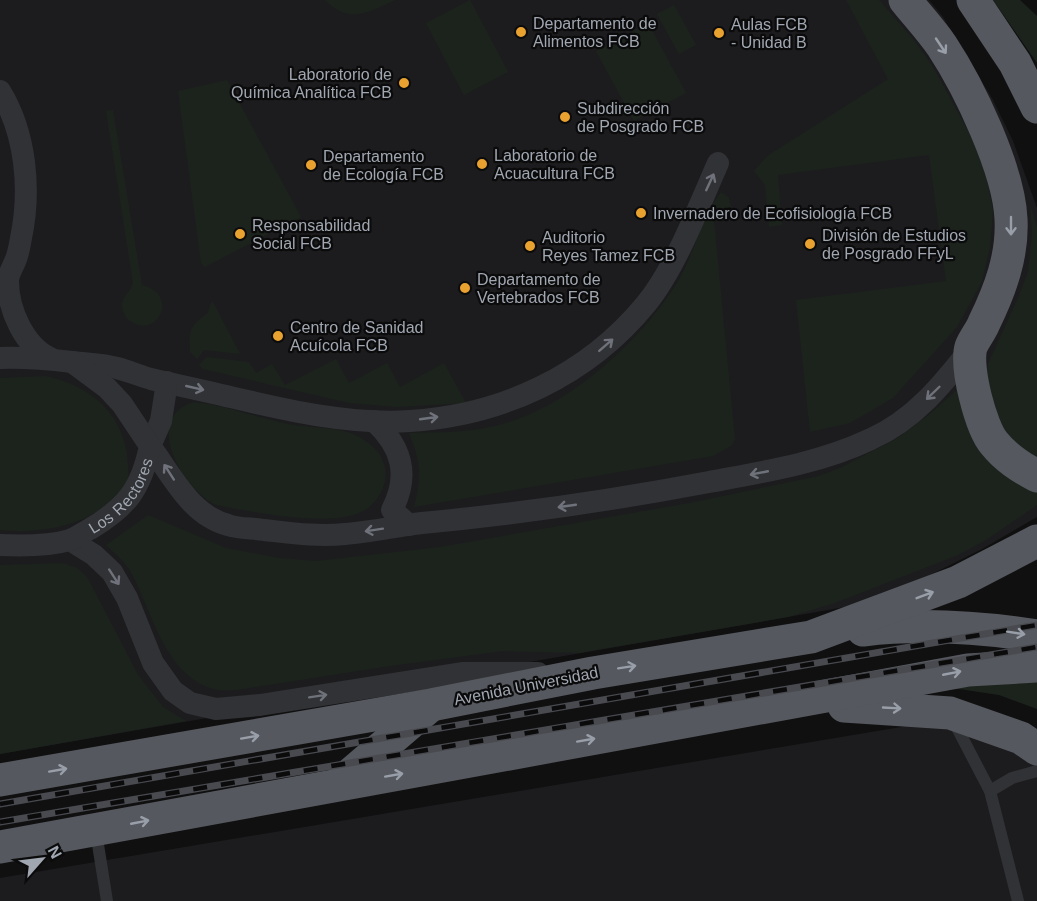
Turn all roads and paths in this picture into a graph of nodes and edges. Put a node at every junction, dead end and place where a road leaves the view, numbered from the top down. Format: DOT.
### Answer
graph roads {
  1 [pos="905,0"];
  2 [pos="973,0"];
  3 [pos="0,91"];
  4 [pos="1037,107"];
  5 [pos="718,163"];
  6 [pos="4,284"];
  7 [pos="971,348"];
  8 [pos="0,358"];
  9 [pos="61,360"];
  10 [pos="167,382"];
  11 [pos="374,421"];
  12 [pos="150,446"];
  13 [pos="1037,476"];
  14 [pos="409,525"];
  15 [pos="70,540"];
  16 [pos="1037,541"];
  17 [pos="0,545"];
  18 [pos="1037,636"];
  19 [pos="811,637"];
  20 [pos="1037,666"];
  21 [pos="593,673"];
  22 [pos="792,703"];
  23 [pos="431,705"];
  24 [pos="950,713"];
  25 [pos="1037,749"];
  26 [pos="1037,771"];
  27 [pos="0,780"];
  28 [pos="338,785"];
  29 [pos="990,791"];
  30 [pos="96,831"];
  31 [pos="0,847"];
  32 [pos="107,901"];
  33 [pos="1018,901"];
  1 -- 7 [label="highway, one-way"];
  2 -- 4 [label="highway"];
  3 -- 6 [label="street, Los Rectores"];
  11 -- 5 [label="street, one-way"];
  6 -- 9 [label="street, Los Rectores"];
  7 -- 13 [label="highway"];
  7 -- 14 [label="street, one-way"];
  8 -- 9 [label="street"];
  9 -- 10 [label="street"];
  9 -- 12 [label="street, Los Rectores"];
  10 -- 11 [label="street, one-way"];
  10 -- 12 [label="street"];
  11 -- 14 [label="street"];
  14 -- 12 [label="street, one-way"];
  12 -- 15 [label="street, Los Rectores"];
  15 -- 17 [label="street, Los Rectores"];
  15 -- 21 [label="street, one-way"];
  19 -- 16 [label="highway, Avenida Universidad, one-way"];
  19 -- 18 [label="highway, one-way"];
  21 -- 19 [label="highway, Avenida Universidad, one-way"];
  22 -- 20 [label="highway, one-way"];
  21 -- 23 [label="highway, Avenida Universidad"];
  22 -- 24 [label="highway, one-way"];
  28 -- 22 [label="highway, one-way"];
  27 -- 23 [label="highway, Avenida Universidad, one-way"];
  23 -- 28 [label="highway"];
  24 -- 25 [label="highway"];
  24 -- 29 [label="lane"];
  26 -- 29 [label="lane"];
  30 -- 28 [label="highway, one-way"];
  29 -- 33 [label="lane"];
  30 -- 31 [label="highway"];
  30 -- 32 [label="lane"];
}
